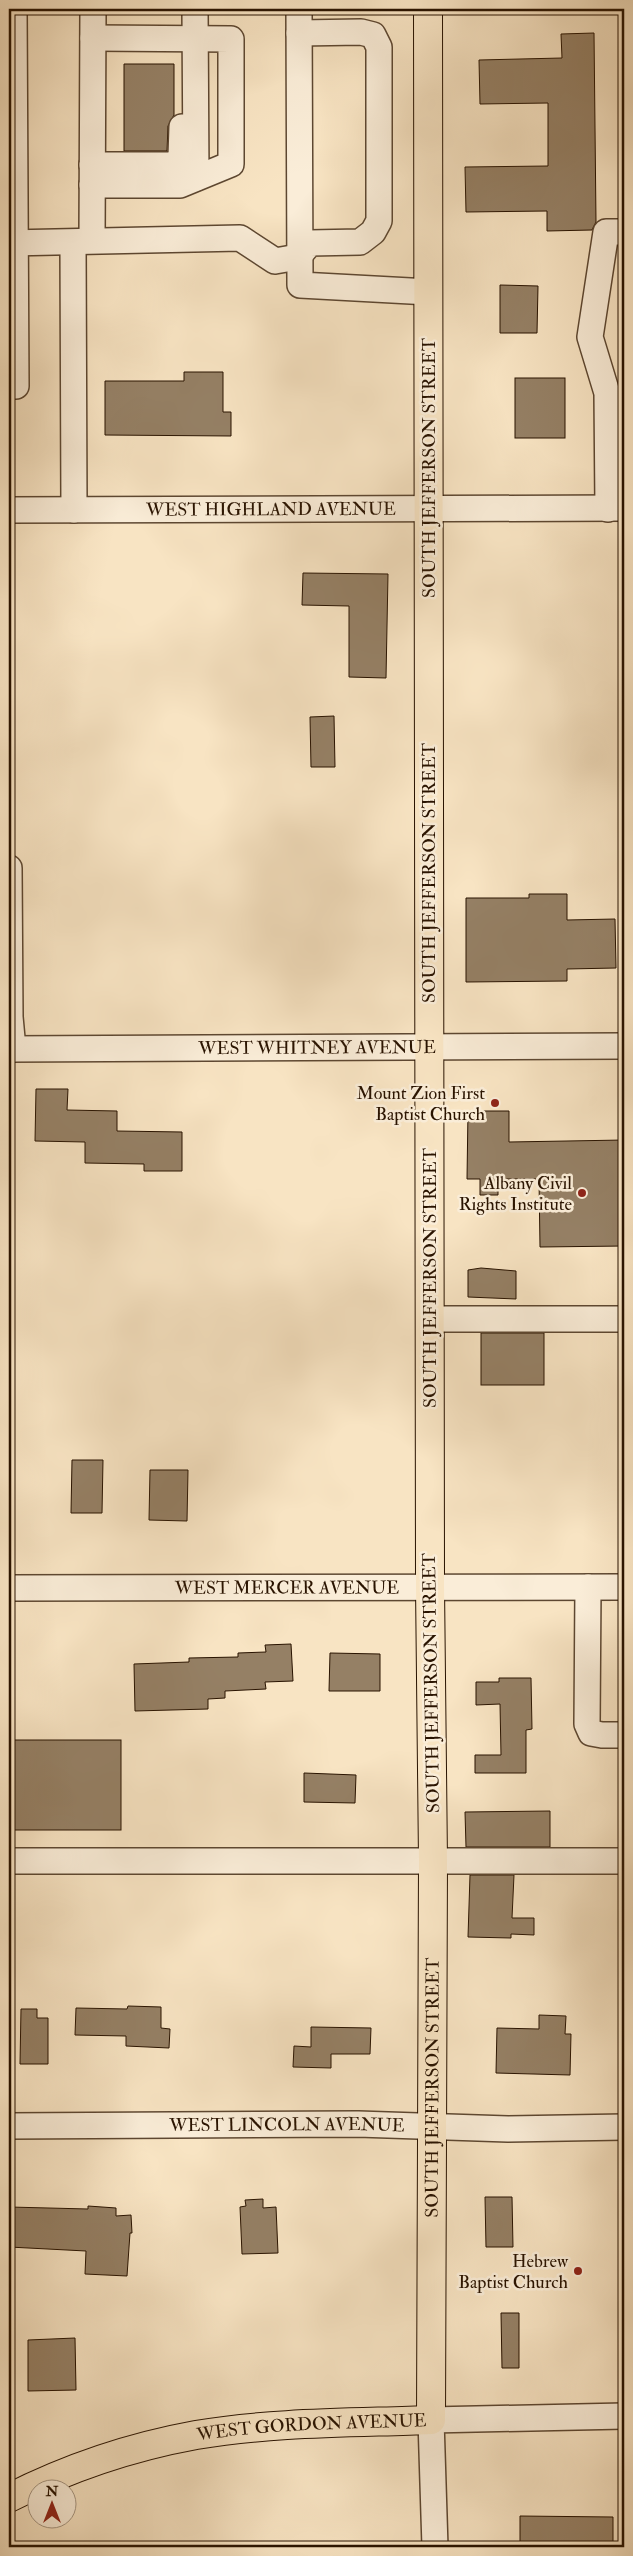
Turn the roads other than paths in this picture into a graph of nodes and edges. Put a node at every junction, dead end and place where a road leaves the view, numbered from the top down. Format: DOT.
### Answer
graph roads {
  1 [pos="14,9"];
  2 [pos="93,9"];
  3 [pos="195,9"];
  4 [pos="428,9"];
  5 [pos="299,21"];
  6 [pos="93,38"];
  7 [pos="194,39"];
  8 [pos="195,90"];
  9 [pos="92,175"];
  10 [pos="196,178"];
  11 [pos="615,232"];
  12 [pos="82,242"];
  13 [pos="13,243"];
  14 [pos="298,257"];
  15 [pos="429,292"];
  16 [pos="9,386"];
  17 [pos="616,508"];
  18 [pos="429,509"];
  19 [pos="9,510"];
  20 [pos="74,510"];
  21 [pos="9,868"];
  22 [pos="624,1046"];
  23 [pos="430,1047"];
  24 [pos="11,1049"];
  25 [pos="430,1319"];
  26 [pos="624,1319"];
  27 [pos="430,1586"];
  28 [pos="588,1586"];
  29 [pos="624,1586"];
  30 [pos="9,1588"];
  31 [pos="624,1735"];
  32 [pos="9,1861"];
  33 [pos="433,1861"];
  34 [pos="624,1861"];
  35 [pos="430,2125"];
  36 [pos="9,2126"];
  37 [pos="624,2126"];
  38 [pos="624,2416"];
  39 [pos="431,2420"];
  40 [pos="9,2498"];
  41 [pos="435,2547"];
  1 -- 13 [label="street"];
  2 -- 6 [label="street"];
  3 -- 7 [label="street"];
  4 -- 15 [label="main road, SOUTH JEFFERSON STREET"];
  5 -- 14 [label="street"];
  5 -- 14 [label="street"];
  6 -- 7 [label="street"];
  6 -- 9 [label="street"];
  7 -- 8 [label="street"];
  7 -- 10 [label="street"];
  8 -- 9 [label="street"];
  8 -- 10 [label="street"];
  9 -- 10 [label="street"];
  9 -- 12 [label="street"];
  11 -- 17 [label="street"];
  12 -- 13 [label="street"];
  12 -- 14 [label="street"];
  12 -- 20 [label="street"];
  13 -- 16 [label="street"];
  14 -- 15 [label="street"];
  15 -- 18 [label="main road, SOUTH JEFFERSON STREET"];
  17 -- 18 [label="street, WEST HIGHLAND AVENUE"];
  18 -- 20 [label="street, WEST HIGHLAND AVENUE"];
  18 -- 23 [label="main road, SOUTH JEFFERSON STREET"];
  19 -- 20 [label="street, WEST HIGHLAND AVENUE"];
  21 -- 24 [label="street"];
  22 -- 23 [label="street, WEST WHITNEY AVENUE"];
  23 -- 24 [label="street, WEST WHITNEY AVENUE"];
  23 -- 25 [label="main road, SOUTH JEFFERSON STREET"];
  25 -- 26 [label="street"];
  25 -- 27 [label="main road, SOUTH JEFFERSON STREET"];
  27 -- 28 [label="street, WEST MERCER AVENUE"];
  27 -- 30 [label="street, WEST MERCER AVENUE"];
  27 -- 33 [label="main road, SOUTH JEFFERSON STREET"];
  28 -- 29 [label="street, WEST MERCER AVENUE"];
  28 -- 31 [label="street"];
  32 -- 33 [label="street"];
  33 -- 34 [label="street"];
  33 -- 35 [label="main road, SOUTH JEFFERSON STREET"];
  35 -- 36 [label="street, WEST LINCOLN AVENUE"];
  35 -- 37 [label="street, WEST LINCOLN AVENUE"];
  35 -- 39 [label="main road, SOUTH JEFFERSON STREET"];
  38 -- 39 [label="street, WEST GORDON AVENUE"];
  39 -- 40 [label="main road, WEST GORDON AVENUE"];
  39 -- 41 [label="street, SOUTH JEFFERSON STREET"];
}
